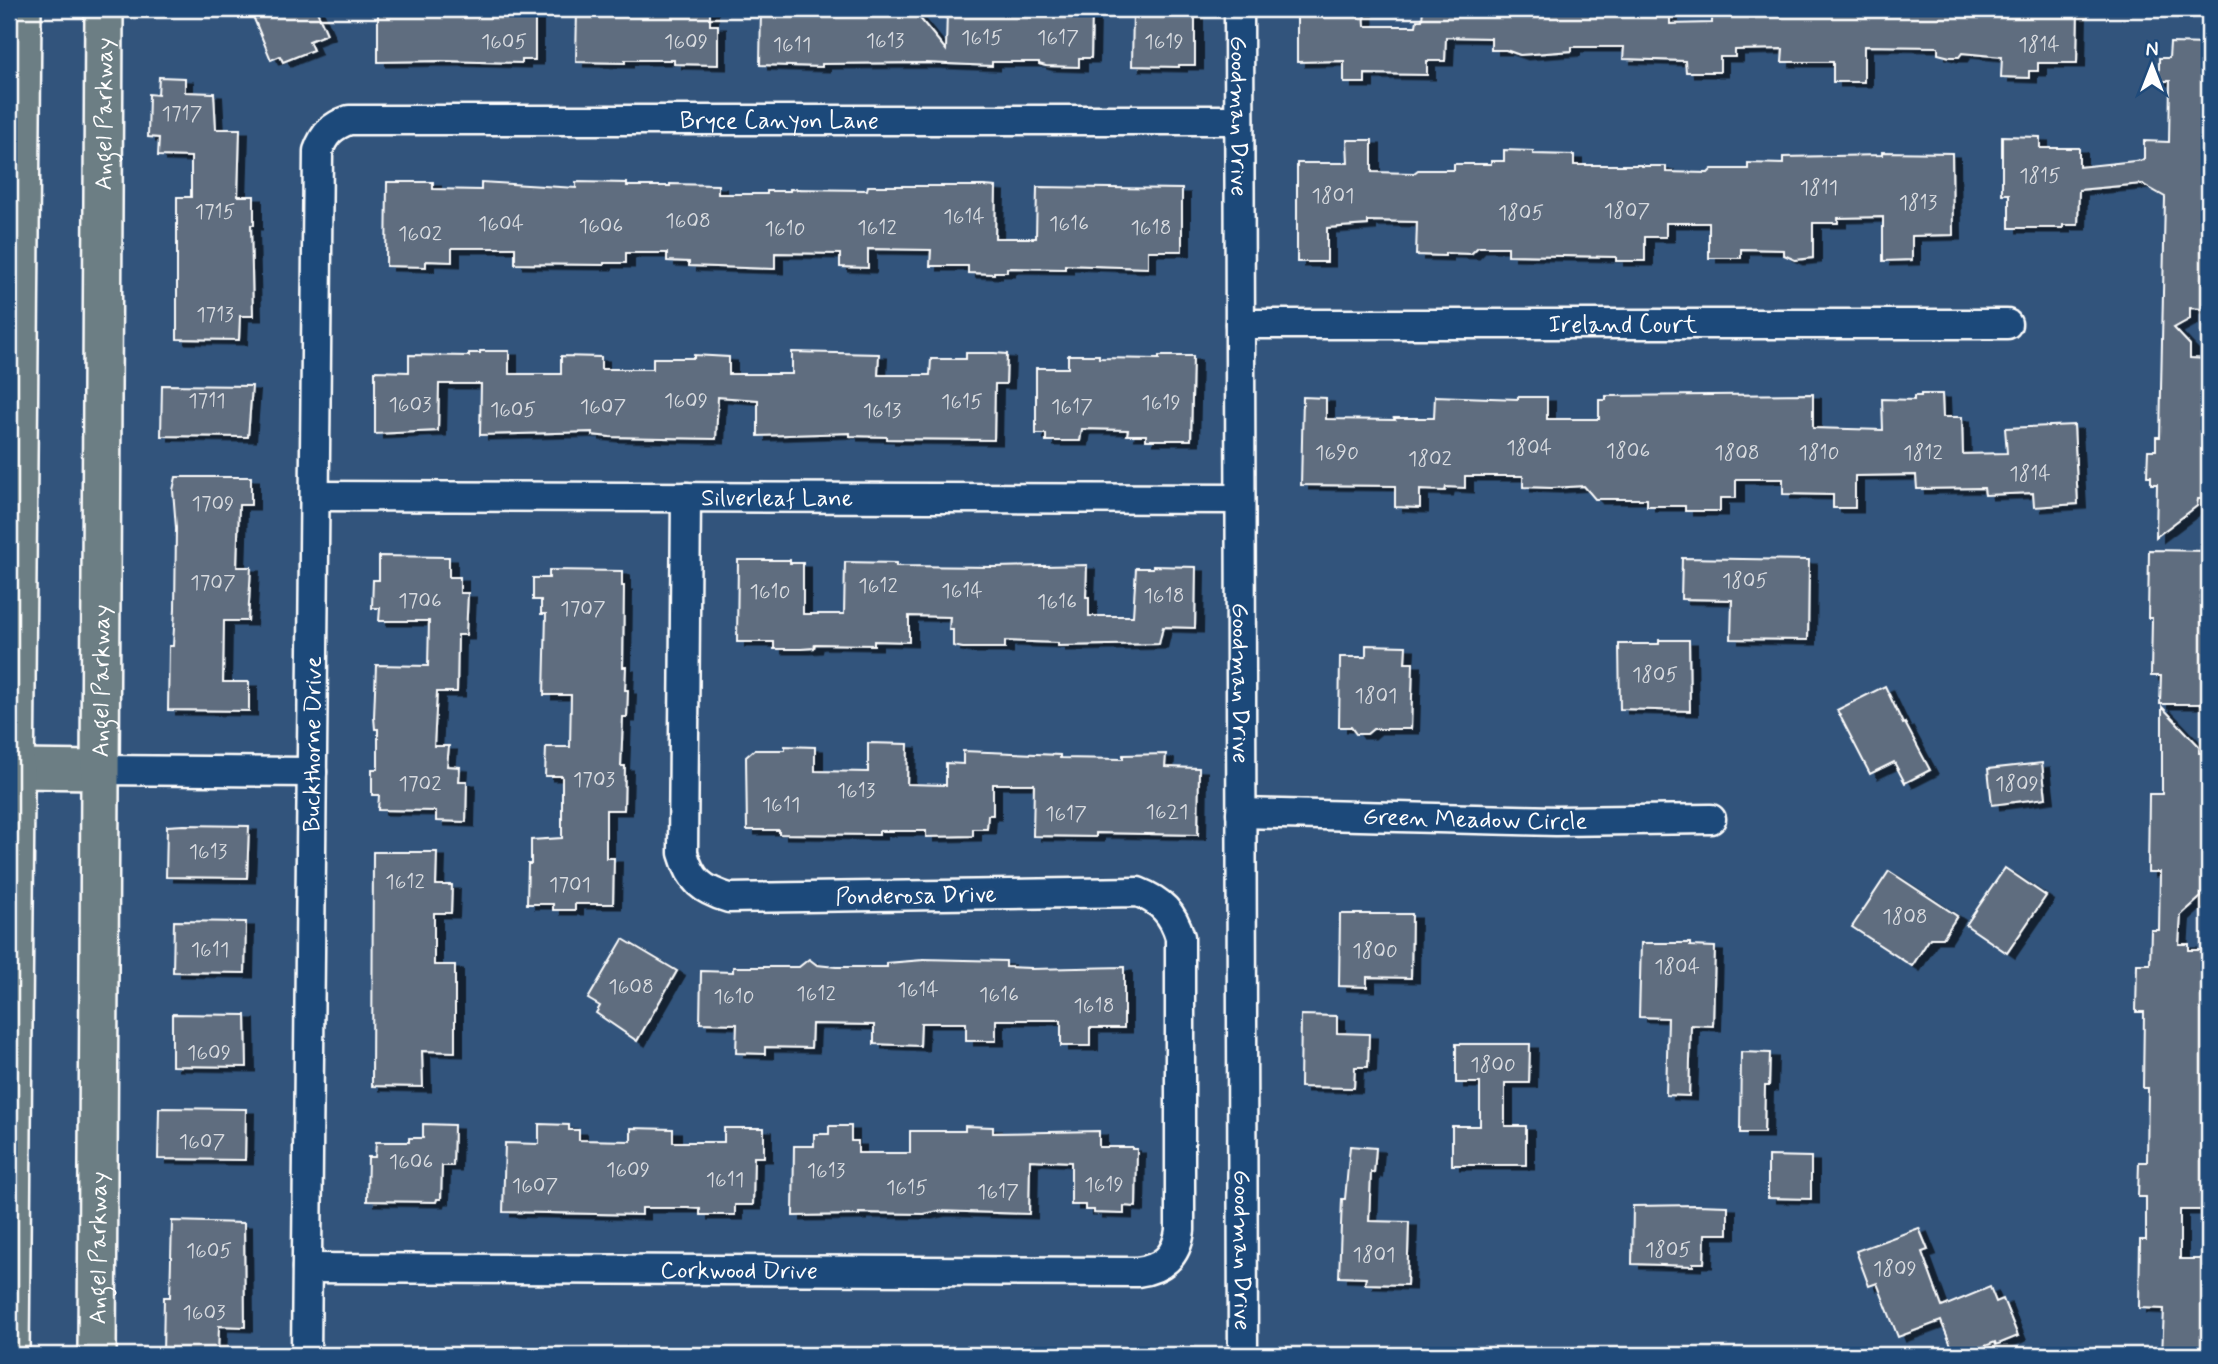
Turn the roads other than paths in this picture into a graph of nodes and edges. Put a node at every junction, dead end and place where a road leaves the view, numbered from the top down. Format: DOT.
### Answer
graph roads {
  1 [pos="22,9"];
  2 [pos="104,9"];
  3 [pos="1238,9"];
  4 [pos="1239,120"];
  5 [pos="326,135"];
  6 [pos="1240,324"];
  7 [pos="2007,324"];
  8 [pos="315,496"];
  9 [pos="686,497"];
  10 [pos="1240,499"];
  11 [pos="17,769"];
  12 [pos="99,770"];
  13 [pos="312,772"];
  14 [pos="1241,813"];
  15 [pos="1711,819"];
  16 [pos="1168,1259"];
  17 [pos="307,1268"];
  18 [pos="10,1355"];
  19 [pos="97,1355"];
  20 [pos="306,1355"];
  21 [pos="1243,1355"];
  1 -- 11 [label="main road"];
  2 -- 12 [label="main road, Angel Parkway"];
  3 -- 4 [label="street, Goodman Drive"];
  4 -- 5 [label="street, Bryce Canyon Lane"];
  4 -- 6 [label="street, Goodman Drive"];
  5 -- 8 [label="street, Buckthorne Drive"];
  6 -- 7 [label="street, Ireland Court"];
  6 -- 10 [label="street, Goodman Drive"];
  8 -- 9 [label="street, Silverleaf Lane"];
  8 -- 13 [label="street, Buckthorne Drive"];
  9 -- 10 [label="street, Silverleaf Lane"];
  9 -- 16 [label="street, Ponderosa Drive"];
  10 -- 14 [label="street, Goodman Drive"];
  11 -- 12 [label="main road"];
  11 -- 18 [label="main road"];
  12 -- 13 [label="street"];
  12 -- 19 [label="main road, Angel Parkway"];
  13 -- 17 [label="street, Buckthorne Drive"];
  14 -- 15 [label="street, Green Meadow Circle"];
  14 -- 21 [label="street, Goodman Drive"];
  16 -- 17 [label="street, Corkwood Drive"];
  17 -- 20 [label="street, Buckthorne Drive"];
}
